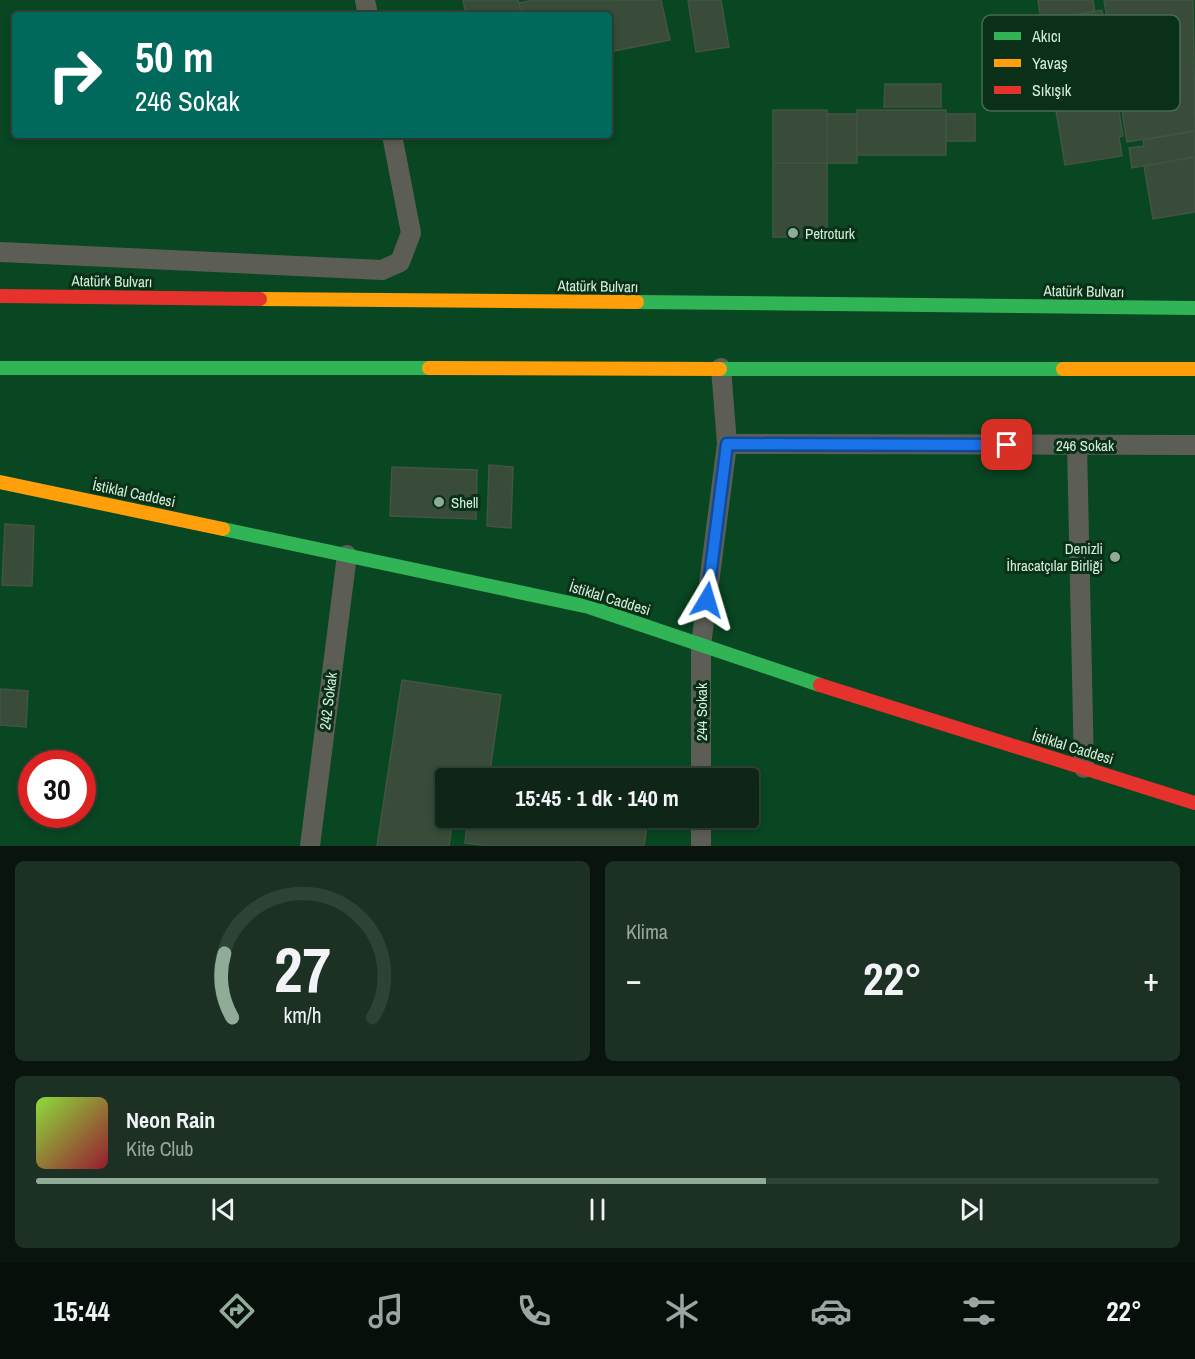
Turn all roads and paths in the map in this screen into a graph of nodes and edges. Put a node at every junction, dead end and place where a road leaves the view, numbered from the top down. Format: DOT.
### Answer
graph roads {
  1 [pos="393,138"];
  2 [pos="0,252"];
  3 [pos="0,296"];
  4 [pos="1195,308"];
  5 [pos="0,368"];
  6 [pos="721,368"];
  7 [pos="1195,369"];
  8 [pos="727,444"];
  9 [pos="1077,445"];
  10 [pos="1195,445"];
  11 [pos="0,482"];
  12 [pos="347,555"];
  13 [pos="701,645"];
  14 [pos="701,768"];
  15 [pos="1084,768"];
  16 [pos="1195,803"];
  17 [pos="701,828"];
  18 [pos="310,846"];
  19 [pos="701,846"];
  1 -- 2 [label="street"];
  3 -- 4 [label="main road, Atatürk Bulvarı"];
  5 -- 6 [label="main road"];
  6 -- 7 [label="main road"];
  6 -- 8 [label="street"];
  8 -- 9 [label="street, 246 Sokak"];
  8 -- 13 [label="street, 244 Sokak"];
  9 -- 10 [label="street, 246 Sokak"];
  9 -- 15 [label="street"];
  11 -- 12 [label="main road, İstiklal Caddesi"];
  12 -- 13 [label="main road, İstiklal Caddesi"];
  12 -- 18 [label="street, 242 Sokak"];
  13 -- 14 [label="street, 244 Sokak"];
  13 -- 15 [label="main road, İstiklal Caddesi"];
  15 -- 16 [label="main road, İstiklal Caddesi"];
  17 -- 19 [label="street"];
}
